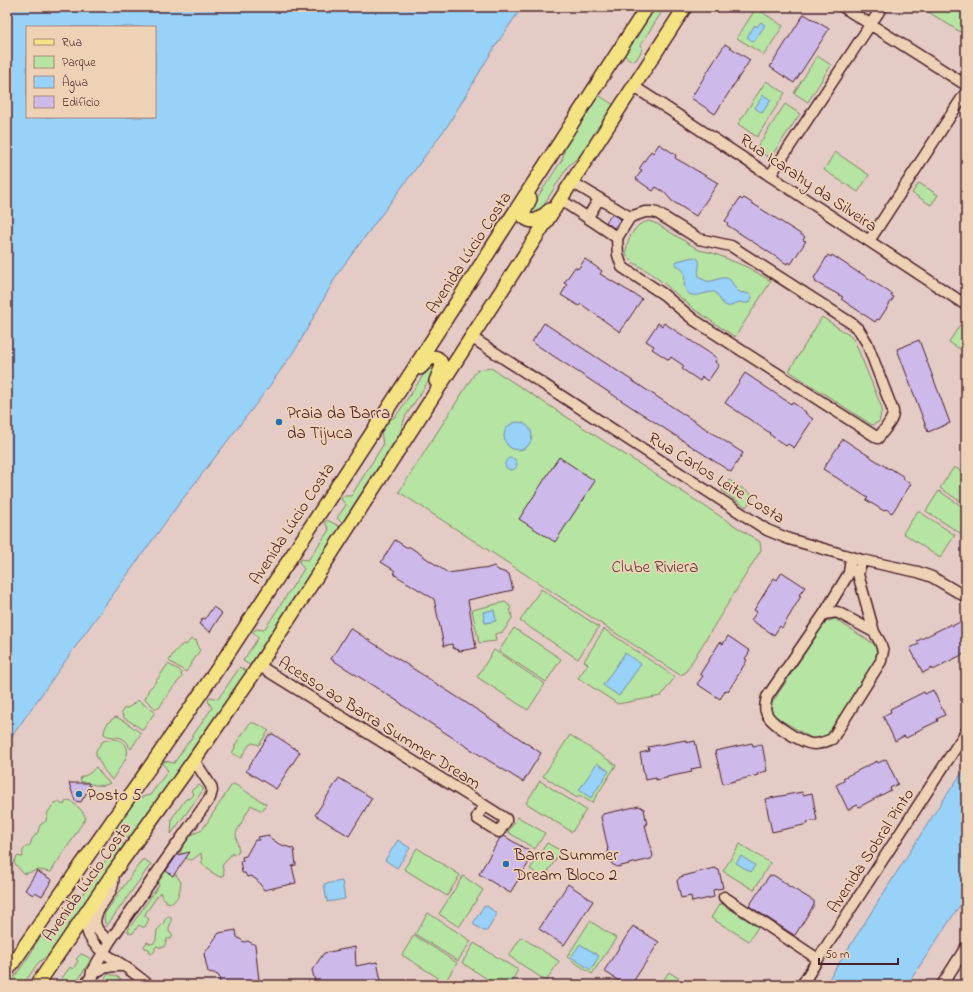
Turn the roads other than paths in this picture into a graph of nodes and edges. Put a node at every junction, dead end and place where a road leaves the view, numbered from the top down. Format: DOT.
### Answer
graph roads {
  1 [pos="647,7"];
  2 [pos="685,7"];
  3 [pos="843,7"];
  4 [pos="882,7"];
  5 [pos="870,24"];
  6 [pos="966,85"];
  7 [pos="633,86"];
  8 [pos="966,92"];
  9 [pos="551,156"];
  10 [pos="770,176"];
  11 [pos="572,182"];
  12 [pos="599,199"];
  13 [pos="559,202"];
  14 [pos="588,217"];
  15 [pos="630,217"];
  16 [pos="617,238"];
  17 [pos="869,241"];
  18 [pos="966,305"];
  19 [pos="471,337"];
  20 [pos="398,393"];
  21 [pos="419,417"];
  22 [pos="851,557"];
  23 [pos="862,560"];
  24 [pos="966,597"];
  25 [pos="824,614"];
  26 [pos="874,632"];
  27 [pos="258,665"];
  28 [pos="966,732"];
  29 [pos="194,760"];
  30 [pos="484,805"];
  31 [pos="114,872"];
  32 [pos="724,897"];
  33 [pos="87,912"];
  34 [pos="110,941"];
  35 [pos="966,947"];
  36 [pos="103,953"];
  37 [pos="19,954"];
  38 [pos="818,960"];
  39 [pos="125,966"];
  40 [pos="7,971"];
  41 [pos="7,976"];
  42 [pos="88,981"];
  43 [pos="37,985"];
  44 [pos="149,985"];
  45 [pos="802,985"];
  46 [pos="942,985"];
  1 -- 9 [label="main road, Avenida Lúcio Costa"];
  2 -- 7 [label="main road, Avenida Lúcio Costa"];
  3 -- 5 [label="street"];
  4 -- 5 [label="street"];
  5 -- 6 [label="street"];
  5 -- 10 [label="street"];
  7 -- 10 [label="street, Rua Icarahy da Silveira"];
  7 -- 11 [label="main road, Avenida Lúcio Costa"];
  8 -- 17 [label="street"];
  9 -- 13 [label="main road"];
  9 -- 20 [label="main road, Avenida Lúcio Costa"];
  10 -- 17 [label="street, Rua Icarahy da Silveira"];
  11 -- 12 [label="street"];
  11 -- 13 [label="main road, Avenida Lúcio Costa"];
  12 -- 14 [label="street"];
  12 -- 15 [label="street"];
  13 -- 14 [label="street"];
  13 -- 19 [label="main road, Avenida Lúcio Costa"];
  14 -- 16 [label="street"];
  15 -- 16 [label="street"];
  15 -- 16 [label="street"];
  17 -- 18 [label="street, Rua Icarahy da Silveira"];
  19 -- 21 [label="main road, Avenida Lúcio Costa"];
  19 -- 22 [label="street, Rua Carlos Leite Costa"];
  20 -- 21 [label="main road"];
  20 -- 37 [label="main road, Avenida Lúcio Costa"];
  21 -- 27 [label="main road, Avenida Lúcio Costa"];
  22 -- 23 [label="street, Rua Carlos Leite Costa"];
  22 -- 25 [label="street"];
  23 -- 24 [label="street, Rua Carlos Leite Costa"];
  23 -- 26 [label="street"];
  25 -- 26 [label="street"];
  25 -- 26 [label="street"];
  27 -- 29 [label="main road, Avenida Lúcio Costa"];
  27 -- 30 [label="street, Acesso ao Barra Summer Dream"];
  28 -- 38 [label="street, Avenida Sobral Pinto"];
  29 -- 31 [label="main road, Avenida Lúcio Costa"];
  29 -- 34 [label="street"];
  31 -- 33 [label="main road, Avenida Lúcio Costa"];
  31 -- 34 [label="street"];
  32 -- 38 [label="street"];
  33 -- 36 [label="street"];
  33 -- 43 [label="main road, Avenida Lúcio Costa"];
  34 -- 36 [label="street"];
  35 -- 46 [label="street"];
  36 -- 39 [label="street"];
  36 -- 42 [label="street"];
  37 -- 40 [label="main road, Avenida Lúcio Costa"];
  37 -- 41 [label="main road"];
  38 -- 45 [label="street, Avenida Sobral Pinto"];
  39 -- 42 [label="street"];
  39 -- 44 [label="street"];
}
